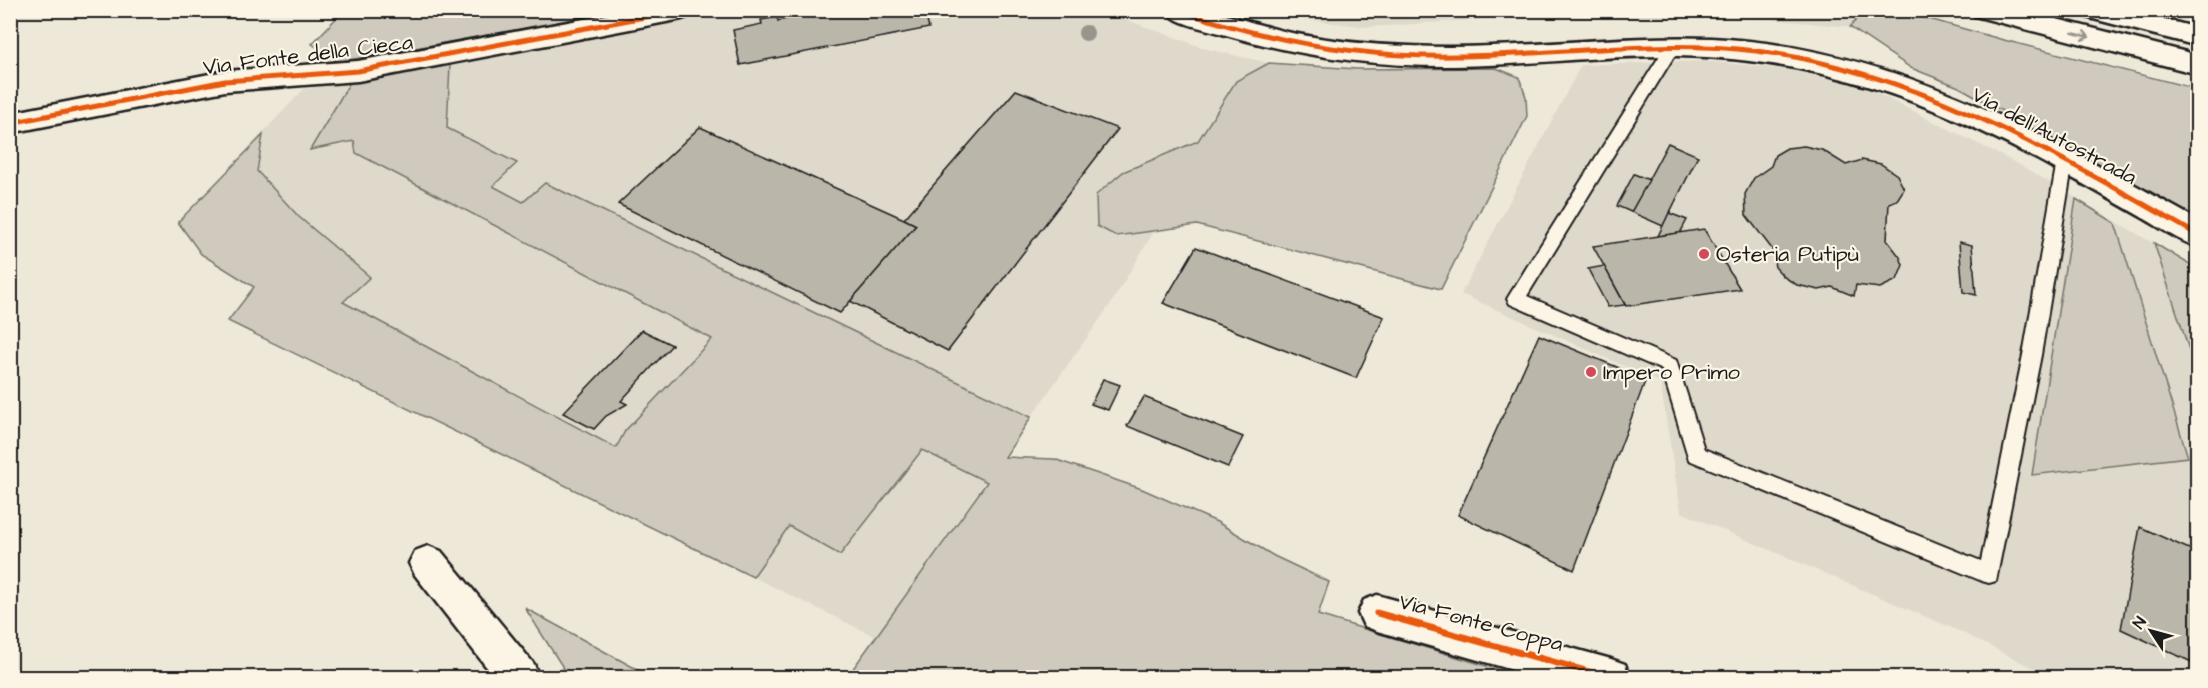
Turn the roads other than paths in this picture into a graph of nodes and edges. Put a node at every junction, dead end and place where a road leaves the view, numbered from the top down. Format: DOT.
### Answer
graph roads {
  1 [pos="681,10"];
  2 [pos="1178,10"];
  3 [pos="1984,10"];
  4 [pos="2091,10"];
  5 [pos="2198,37"];
  6 [pos="1672,48"];
  7 [pos="2198,65"];
  8 [pos="10,123"];
  9 [pos="2065,161"];
  10 [pos="2198,235"];
  11 [pos="428,563"];
  12 [pos="1377,613"];
  13 [pos="520,678"];
  14 [pos="1611,678"];
  1 -- 8 [label="main road, Via Fonte della Cieca"];
  2 -- 6 [label="main road, Via dell'Autostrada"];
  3 -- 7 [label="main road, one-way"];
  4 -- 5 [label="main road"];
  6 -- 9 [label="main road, Via dell'Autostrada"];
  6 -- 9 [label="lane"];
  9 -- 10 [label="main road, Via dell'Autostrada"];
  11 -- 13 [label="main road"];
  12 -- 14 [label="main road, Via Fonte Coppa"];
}
